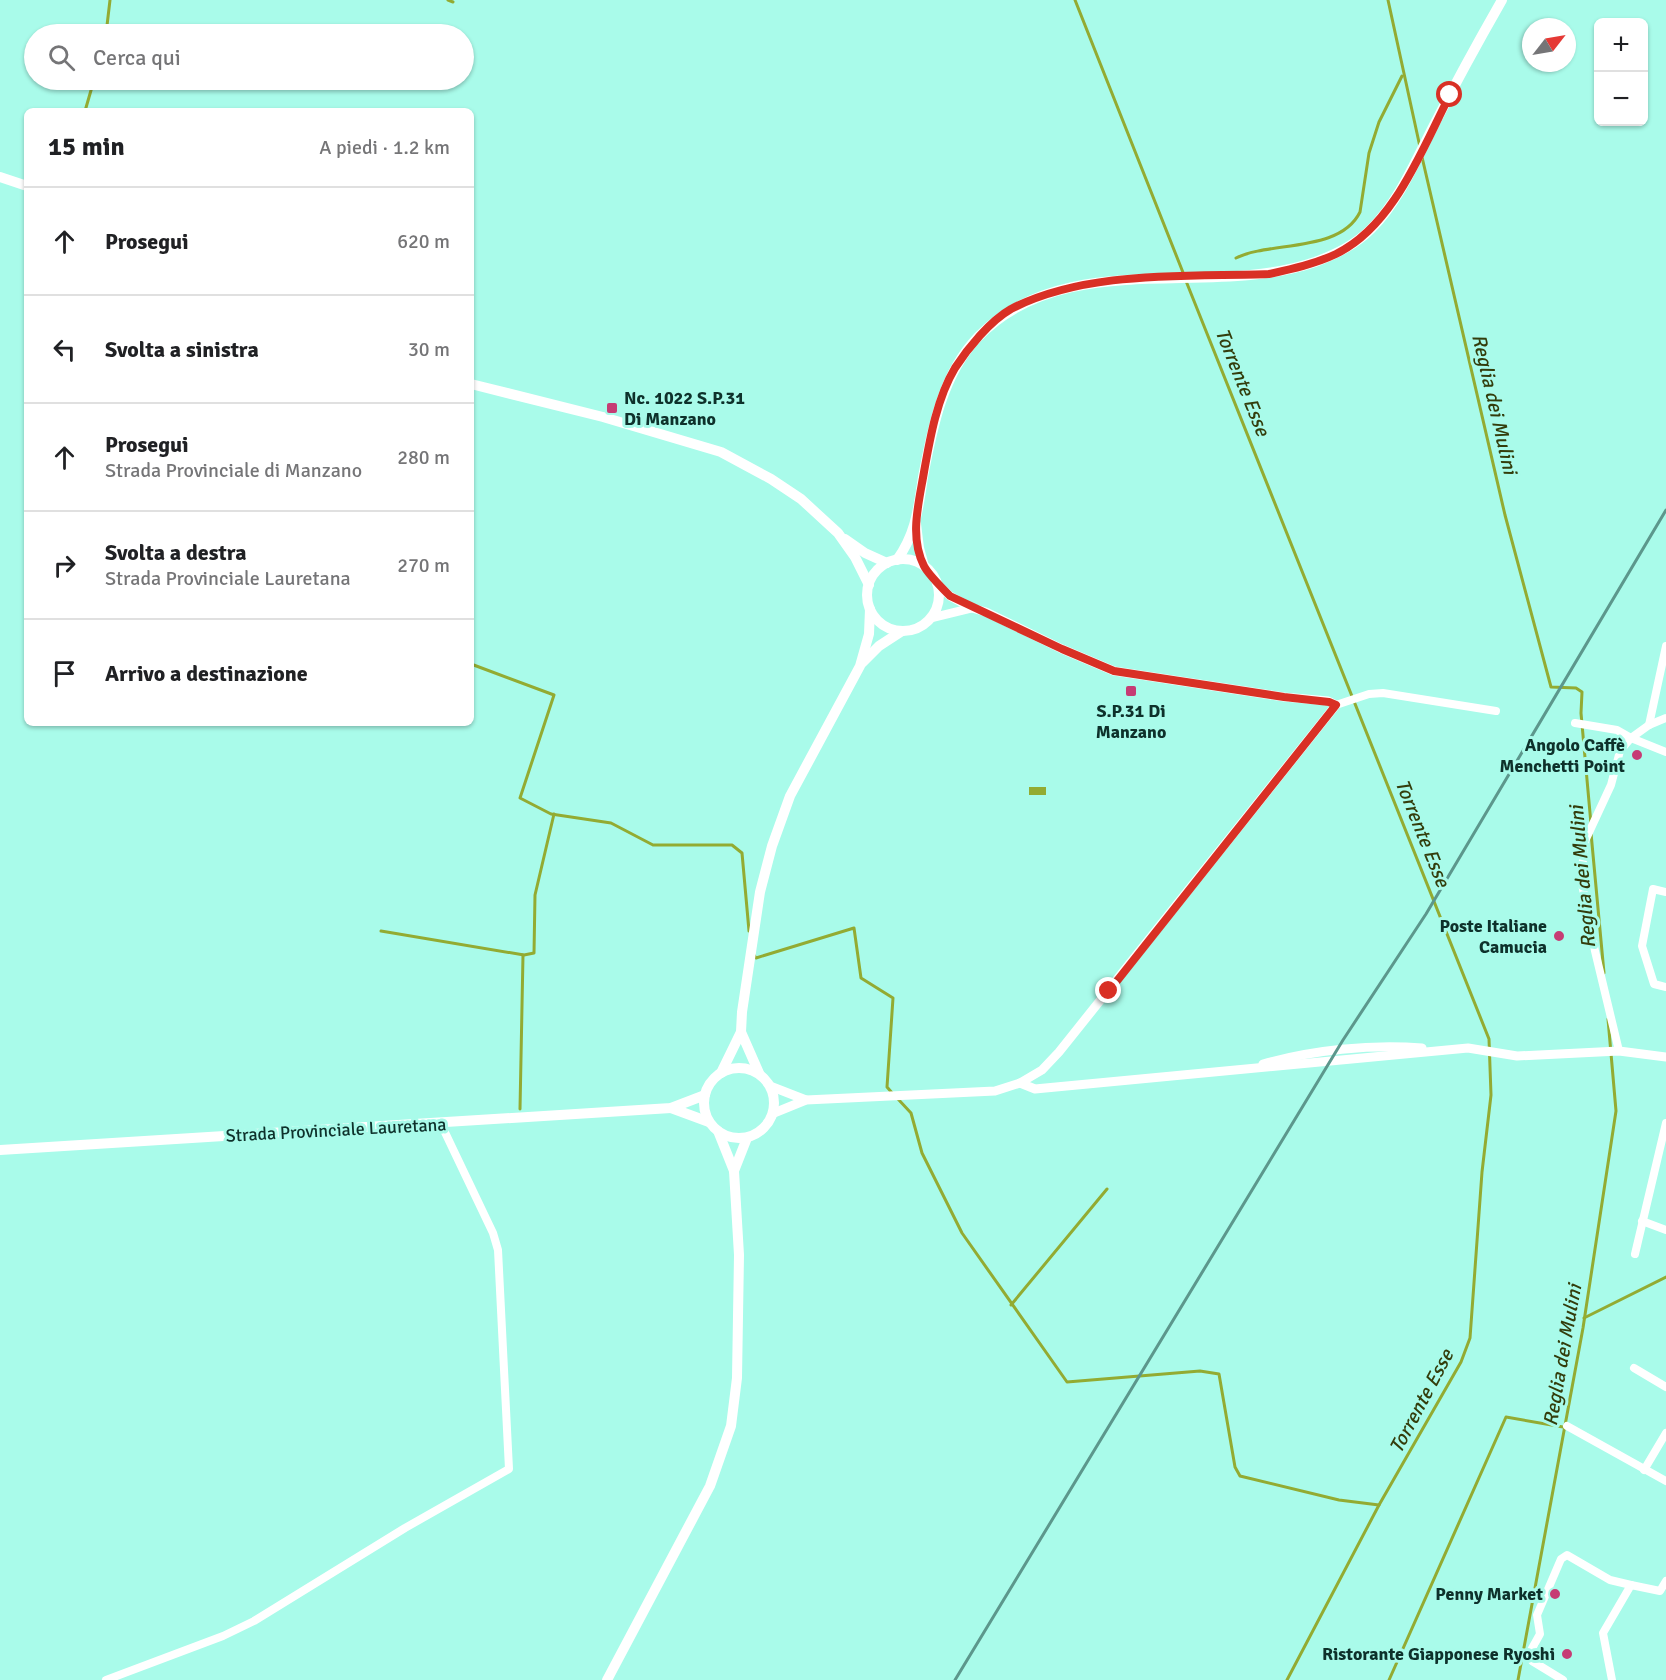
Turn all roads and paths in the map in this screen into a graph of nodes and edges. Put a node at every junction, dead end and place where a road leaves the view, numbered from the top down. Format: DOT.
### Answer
graph roads {
  1 [pos="1502,0"];
  2 [pos="0,177"];
  3 [pos="24,185"];
  4 [pos="474,385"];
  5 [pos="916,521"];
  6 [pos="838,533"];
  7 [pos="892,562"];
  8 [pos="924,566"];
  9 [pos="937,584"];
  10 [pos="869,585"];
  11 [pos="972,608"];
  12 [pos="870,609"];
  13 [pos="931,618"];
  14 [pos="902,631"];
  15 [pos="1666,646"];
  16 [pos="860,666"];
  17 [pos="1340,704"];
  18 [pos="1496,711"];
  19 [pos="1666,718"];
  20 [pos="1575,723"];
  21 [pos="1649,725"];
  22 [pos="1631,738"];
  23 [pos="1666,752"];
  24 [pos="1666,892"];
  25 [pos="1666,987"];
  26 [pos="741,1032"];
  27 [pos="1619,1051"];
  28 [pos="1666,1057"];
  29 [pos="1042,1070"];
  30 [pos="721,1073"];
  31 [pos="759,1073"];
  32 [pos="1020,1083"];
  33 [pos="770,1086"];
  34 [pos="1056,1087"];
  35 [pos="705,1095"];
  36 [pos="806,1100"];
  37 [pos="671,1108"];
  38 [pos="774,1113"];
  39 [pos="709,1122"];
  40 [pos="1666,1123"];
  41 [pos="441,1124"];
  42 [pos="718,1131"];
  43 [pos="747,1138"];
  44 [pos="0,1150"];
  45 [pos="734,1172"];
  46 [pos="1642,1221"];
  47 [pos="1666,1230"];
  48 [pos="1635,1254"];
  49 [pos="1634,1368"];
  50 [pos="1666,1387"];
  51 [pos="1567,1426"];
  52 [pos="1666,1433"];
  53 [pos="1644,1470"];
  54 [pos="1666,1481"];
  55 [pos="1666,1581"];
  56 [pos="1631,1585"];
  57 [pos="106,1680"];
  58 [pos="607,1680"];
  59 [pos="1563,1680"];
  60 [pos="1612,1680"];
  1 -- 5 [label="main road"];
  2 -- 3 [label="main road"];
  4 -- 6 [label="main road"];
  5 -- 7 [label="main road"];
  5 -- 8 [label="main road"];
  6 -- 7 [label="main road"];
  6 -- 10 [label="main road"];
  7 -- 8 [label="main road"];
  7 -- 10 [label="main road"];
  8 -- 9 [label="main road"];
  9 -- 11 [label="street"];
  9 -- 13 [label="main road"];
  10 -- 12 [label="main road"];
  11 -- 13 [label="street"];
  11 -- 17 [label="street"];
  12 -- 14 [label="main road"];
  12 -- 16 [label="main road"];
  13 -- 14 [label="main road"];
  14 -- 16 [label="main road"];
  15 -- 21 [label="street"];
  16 -- 26 [label="main road"];
  17 -- 18 [label="street"];
  17 -- 29 [label="street"];
  19 -- 21 [label="street"];
  20 -- 22 [label="street"];
  21 -- 22 [label="street"];
  22 -- 23 [label="street"];
  22 -- 27 [label="street"];
  24 -- 25 [label="street"];
  26 -- 30 [label="main road"];
  26 -- 31 [label="main road"];
  27 -- 28 [label="street"];
  27 -- 34 [label="street"];
  29 -- 32 [label="street"];
  29 -- 34 [label="street"];
  30 -- 31 [label="main road"];
  30 -- 35 [label="main road"];
  31 -- 33 [label="main road"];
  32 -- 34 [label="street"];
  32 -- 36 [label="street"];
  33 -- 36 [label="street"];
  33 -- 38 [label="main road"];
  35 -- 37 [label="main road, Strada Provinciale Lauretana"];
  35 -- 39 [label="main road"];
  36 -- 38 [label="street"];
  37 -- 39 [label="main road, Strada Provinciale Lauretana"];
  37 -- 41 [label="main road, Strada Provinciale Lauretana"];
  38 -- 43 [label="main road"];
  39 -- 42 [label="main road, Strada Provinciale Lauretana"];
  40 -- 46 [label="street"];
  41 -- 44 [label="main road, Strada Provinciale Lauretana"];
  41 -- 57 [label="street"];
  42 -- 43 [label="main road"];
  42 -- 45 [label="main road"];
  43 -- 45 [label="main road"];
  45 -- 58 [label="main road"];
  46 -- 47 [label="street"];
  46 -- 48 [label="street"];
  49 -- 50 [label="street"];
  51 -- 53 [label="street"];
  52 -- 53 [label="street"];
  53 -- 54 [label="street"];
  55 -- 56 [label="street"];
  56 -- 59 [label="street"];
  56 -- 60 [label="street"];
}
